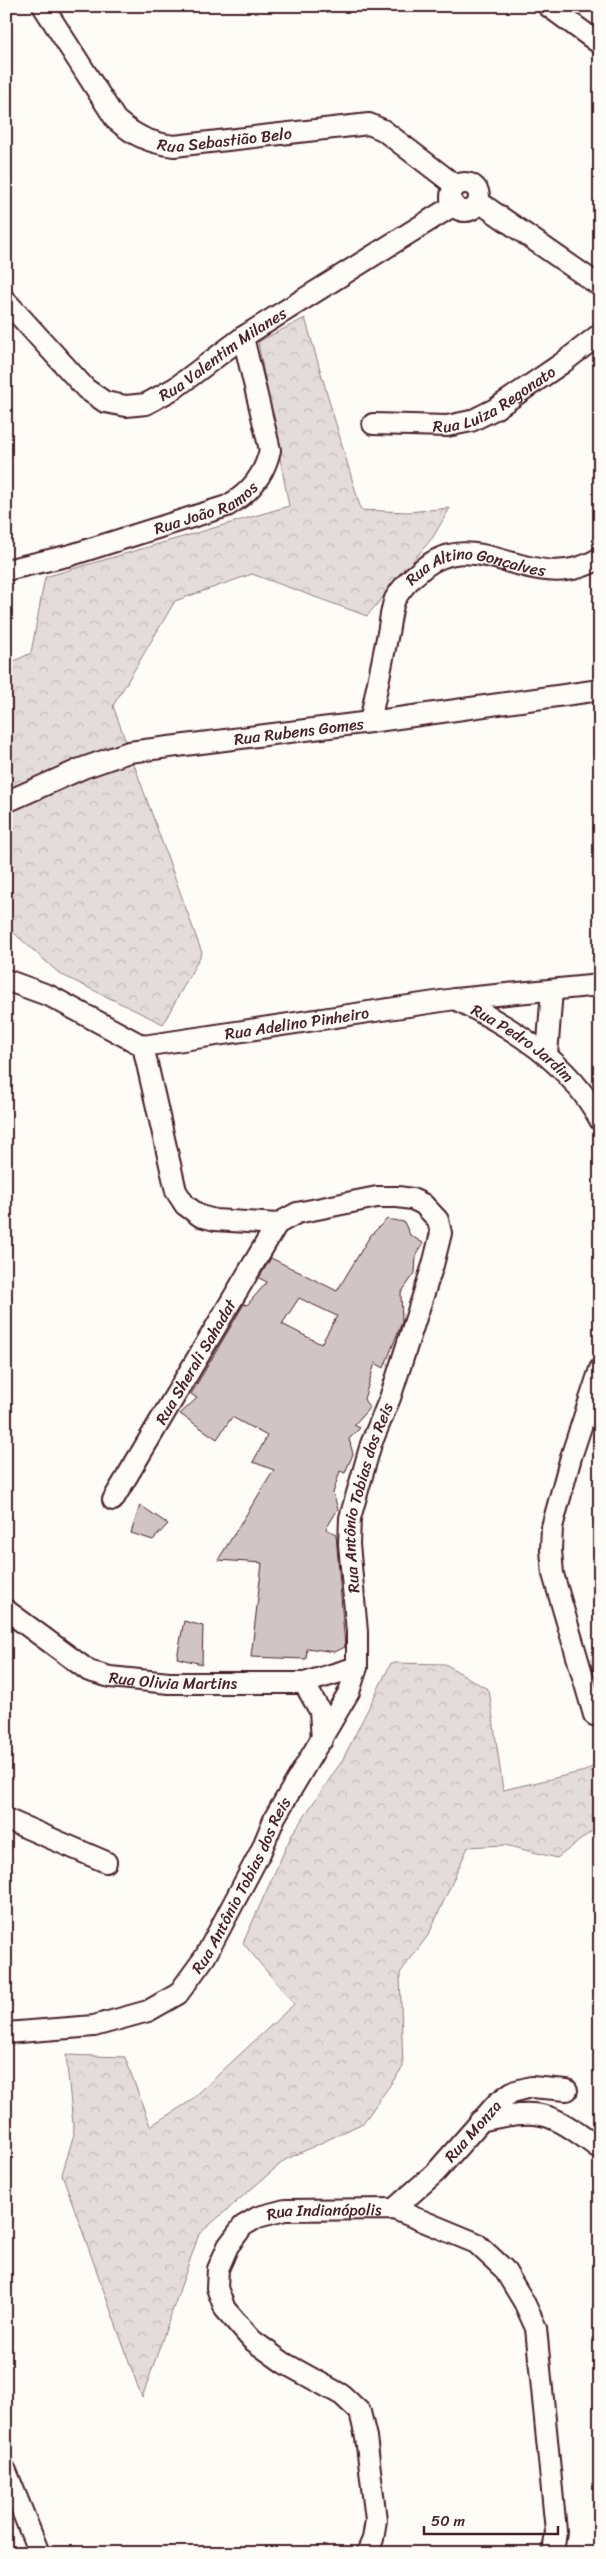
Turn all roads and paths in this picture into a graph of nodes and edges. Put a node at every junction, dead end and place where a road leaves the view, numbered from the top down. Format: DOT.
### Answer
graph roads {
  1 [pos="43,6"];
  2 [pos="548,6"];
  3 [pos="600,44"];
  4 [pos="455,196"];
  5 [pos="600,286"];
  6 [pos="6,301"];
  7 [pos="600,334"];
  8 [pos="243,337"];
  9 [pos="373,424"];
  10 [pos="600,558"];
  11 [pos="6,570"];
  12 [pos="600,690"];
  13 [pos="370,722"];
  14 [pos="6,802"];
  15 [pos="6,980"];
  16 [pos="600,985"];
  17 [pos="552,990"];
  18 [pos="455,999"];
  19 [pos="143,1046"];
  20 [pos="547,1055"];
  21 [pos="600,1120"];
  22 [pos="278,1224"];
  23 [pos="600,1370"];
  24 [pos="113,1500"];
  25 [pos="6,1610"];
  26 [pos="357,1667"];
  27 [pos="304,1683"];
  28 [pos="594,1715"];
  29 [pos="322,1740"];
  30 [pos="6,1819"];
  31 [pos="106,1862"];
  32 [pos="6,2033"];
  33 [pos="567,2090"];
  34 [pos="480,2121"];
  35 [pos="597,2147"];
  36 [pos="394,2209"];
  37 [pos="6,2472"];
  38 [pos="39,2553"];
  39 [pos="367,2553"];
  40 [pos="553,2553"];
  1 -- 4 [label="street, Rua Sebastião Belo"];
  2 -- 3 [label="street"];
  4 -- 5 [label="street"];
  4 -- 8 [label="street, Rua Valentim Milanes"];
  6 -- 8 [label="street, Rua Valentim Milanes"];
  7 -- 9 [label="street, Rua Luiza Regonato"];
  8 -- 11 [label="street, Rua João Ramos"];
  10 -- 13 [label="street, Rua Altino Gonçalves"];
  12 -- 13 [label="street, Rua Rubens Gomes"];
  13 -- 14 [label="street, Rua Rubens Gomes"];
  15 -- 19 [label="street"];
  16 -- 17 [label="street, Rua Adelino Pinheiro"];
  17 -- 18 [label="street, Rua Adelino Pinheiro"];
  17 -- 20 [label="street"];
  18 -- 19 [label="street, Rua Adelino Pinheiro"];
  18 -- 20 [label="street, Rua Pedro Jardim"];
  19 -- 22 [label="street"];
  20 -- 21 [label="street, Rua Pedro Jardim"];
  22 -- 24 [label="street, Rua Sherali Sahadat"];
  22 -- 26 [label="street, Rua Antônio Tobias dos Reis"];
  23 -- 28 [label="street"];
  25 -- 27 [label="street, Rua Olivia Martins"];
  26 -- 27 [label="street, Rua Olivia Martins"];
  26 -- 29 [label="street, Rua Antônio Tobias dos Reis"];
  27 -- 29 [label="street"];
  29 -- 32 [label="street, Rua Antônio Tobias dos Reis"];
  30 -- 31 [label="street"];
  33 -- 34 [label="street, Rua Monza"];
  34 -- 35 [label="street"];
  34 -- 36 [label="street, Rua Monza"];
  36 -- 39 [label="street, Rua Indianópolis"];
  36 -- 40 [label="street, Rua Indianópolis"];
  37 -- 38 [label="street"];
}
